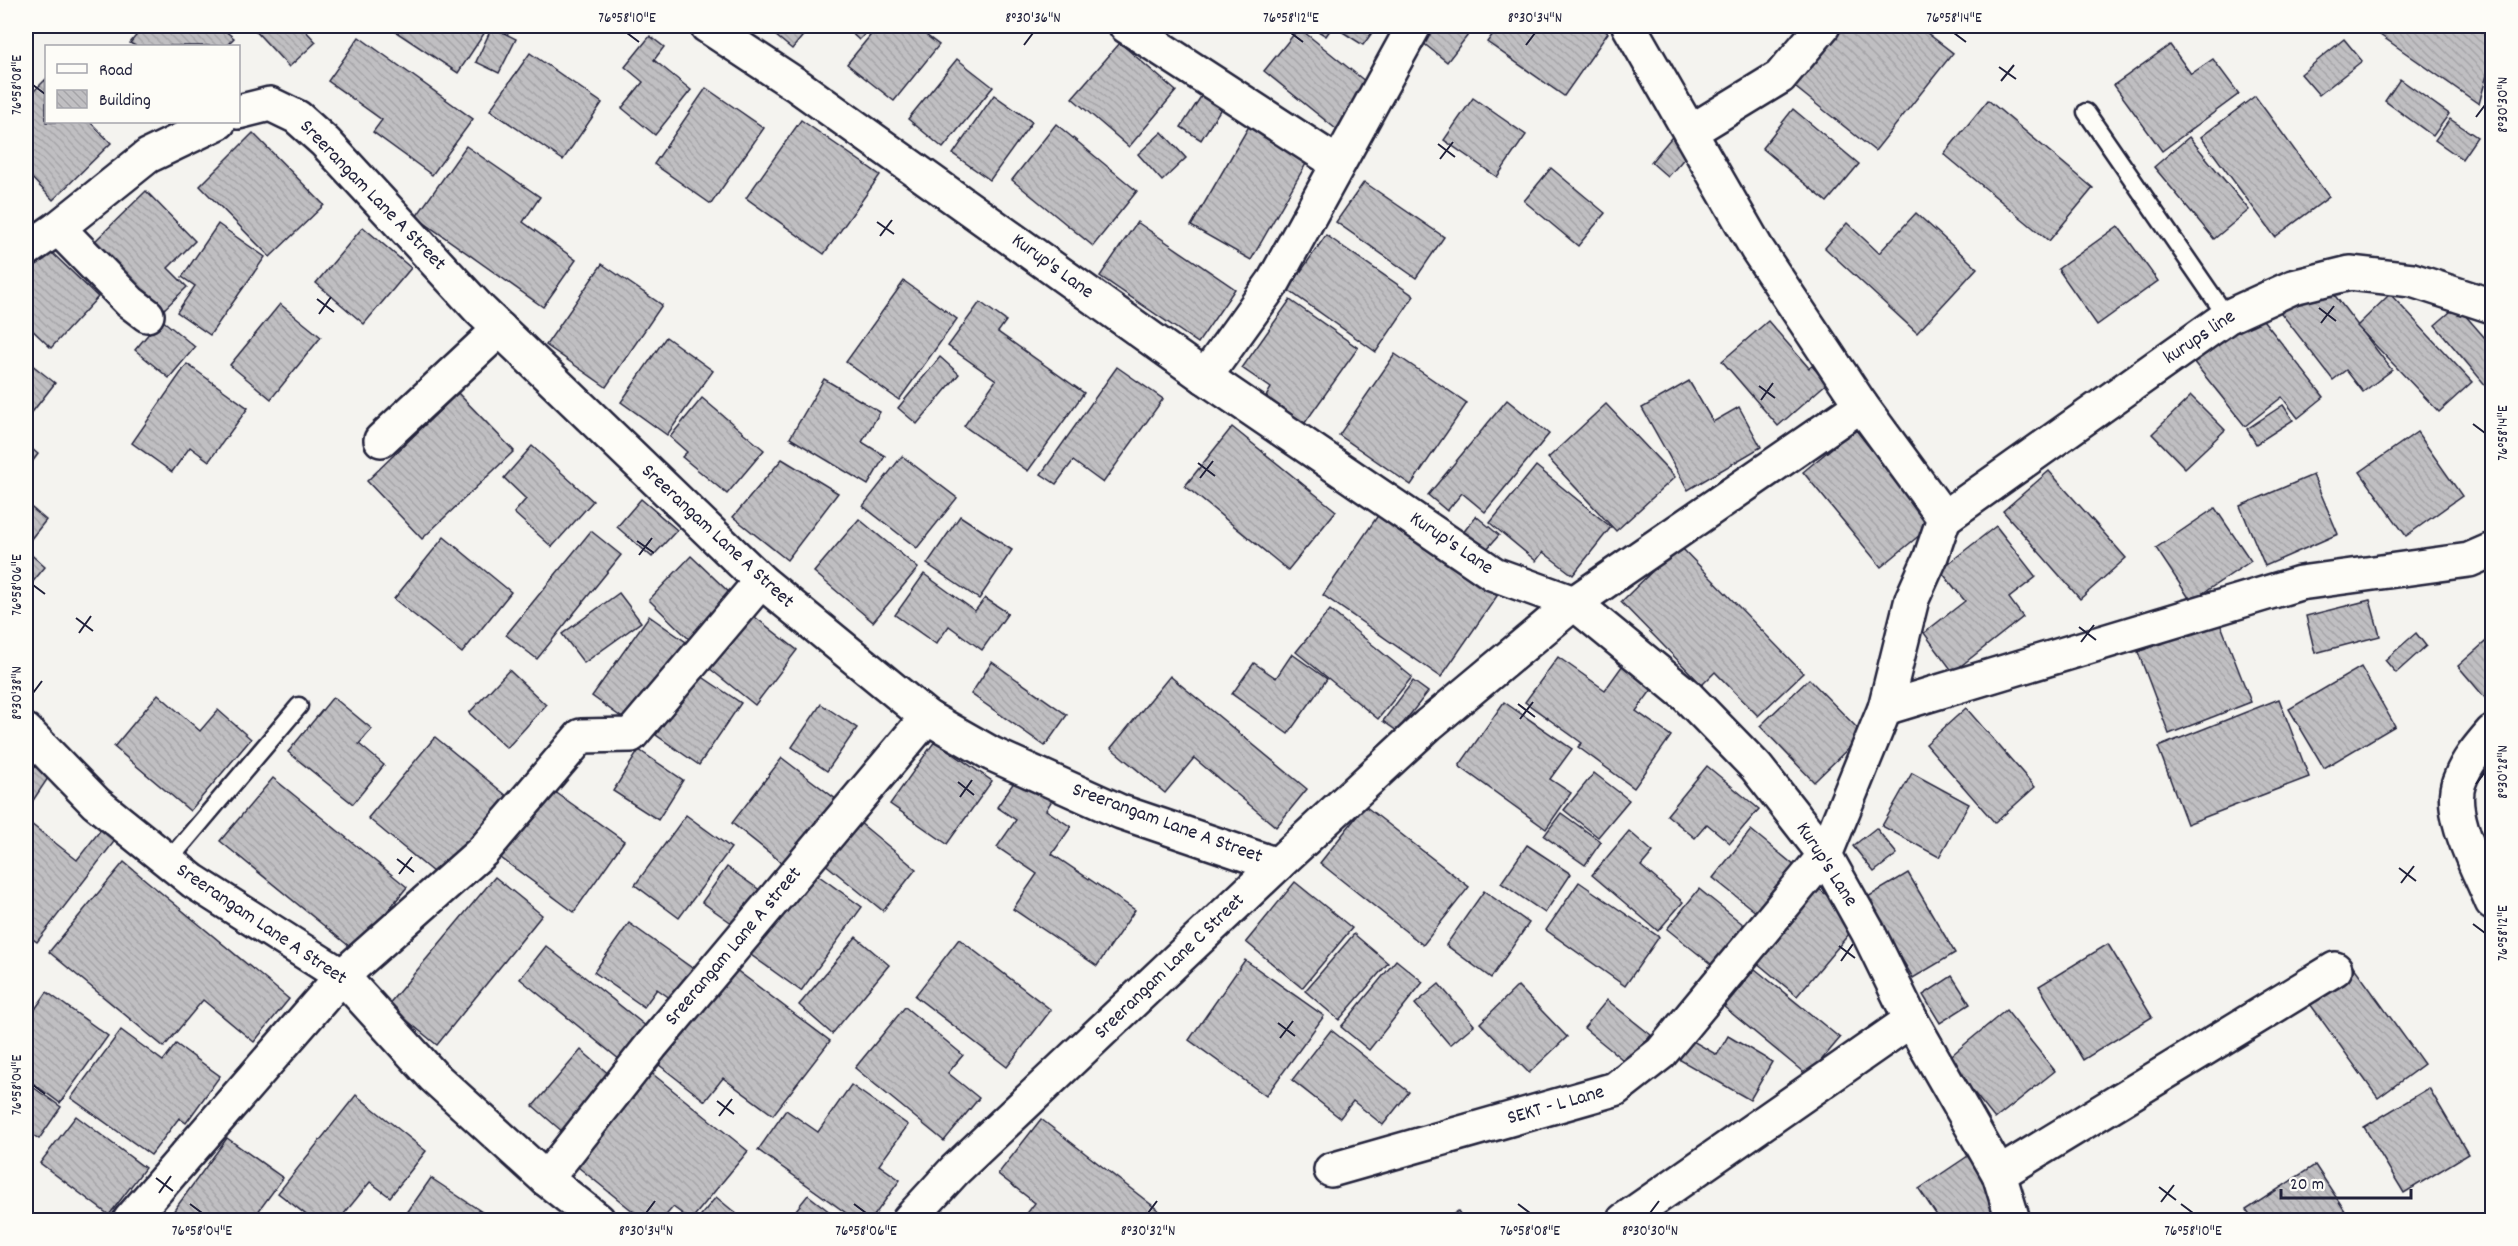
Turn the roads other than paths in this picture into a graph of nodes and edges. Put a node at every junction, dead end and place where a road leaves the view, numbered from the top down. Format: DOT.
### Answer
graph roads {
  1 [pos="707,26"];
  2 [pos="1126,26"];
  3 [pos="1414,26"];
  4 [pos="1629,26"];
  5 [pos="1823,26"];
  6 [pos="240,112"];
  7 [pos="2086,112"];
  8 [pos="217,123"];
  9 [pos="1690,132"];
  10 [pos="1337,163"];
  11 [pos="58,228"];
  12 [pos="26,250"];
  13 [pos="2493,306"];
  14 [pos="147,315"];
  15 [pos="2226,317"];
  16 [pos="500,329"];
  17 [pos="1205,377"];
  18 [pos="1861,405"];
  19 [pos="381,440"];
  20 [pos="1944,518"];
  21 [pos="2493,550"];
  22 [pos="761,581"];
  23 [pos="1574,603"];
  24 [pos="299,706"];
  25 [pos="1885,708"];
  26 [pos="927,717"];
  27 [pos="26,731"];
  28 [pos="2493,732"];
  29 [pos="1825,855"];
  30 [pos="168,861"];
  31 [pos="1277,865"];
  32 [pos="2493,902"];
  33 [pos="2335,969"];
  34 [pos="342,976"];
  35 [pos="1911,1020"];
  36 [pos="1331,1170"];
  37 [pos="1999,1174"];
  38 [pos="546,1179"];
  39 [pos="130,1221"];
  40 [pos="598,1221"];
  41 [pos="909,1221"];
  42 [pos="1624,1221"];
  43 [pos="2013,1221"];
  1 -- 17 [label="street, Kurup's Lane"];
  2 -- 10 [label="street"];
  3 -- 10 [label="street"];
  4 -- 9 [label="street"];
  5 -- 9 [label="street"];
  6 -- 16 [label="street, Sreerangam Lane A Street"];
  7 -- 15 [label="lane"];
  8 -- 11 [label="street"];
  9 -- 18 [label="street"];
  10 -- 17 [label="street"];
  11 -- 12 [label="street"];
  11 -- 14 [label="street"];
  13 -- 15 [label="street, kurups line"];
  15 -- 20 [label="street, kurups line"];
  16 -- 19 [label="street"];
  16 -- 22 [label="street, Sreerangam Lane A Street"];
  17 -- 23 [label="street, Kurup's Lane"];
  18 -- 20 [label="street"];
  18 -- 23 [label="street, Sreerangam Lane C Street"];
  20 -- 25 [label="street, SEKT - L Lane"];
  21 -- 25 [label="street"];
  22 -- 26 [label="street, Sreerangam Lane A Street"];
  22 -- 34 [label="street"];
  23 -- 29 [label="street, Kurup's Lane"];
  23 -- 31 [label="street, Sreerangam Lane C Street"];
  24 -- 30 [label="lane"];
  25 -- 29 [label="street, SEKT - L Lane"];
  26 -- 31 [label="street, Sreerangam Lane A Street"];
  26 -- 38 [label="street, Sreerangam Lane A street"];
  27 -- 30 [label="street, Sreerangam Lane A Street"];
  28 -- 32 [label="street"];
  29 -- 35 [label="street, Kurup's Lane"];
  29 -- 36 [label="street, SEKT - L Lane"];
  30 -- 34 [label="street, Sreerangam Lane A Street"];
  31 -- 41 [label="street, Sreerangam Lane C Street"];
  33 -- 37 [label="street"];
  34 -- 38 [label="street, Sreerangam Lane A Street"];
  34 -- 39 [label="street"];
  35 -- 37 [label="street, Kurup's Lane"];
  35 -- 42 [label="street"];
  37 -- 43 [label="street, Kurup's Lane"];
  38 -- 40 [label="street, Sreerangam Lane A Street"];
}
